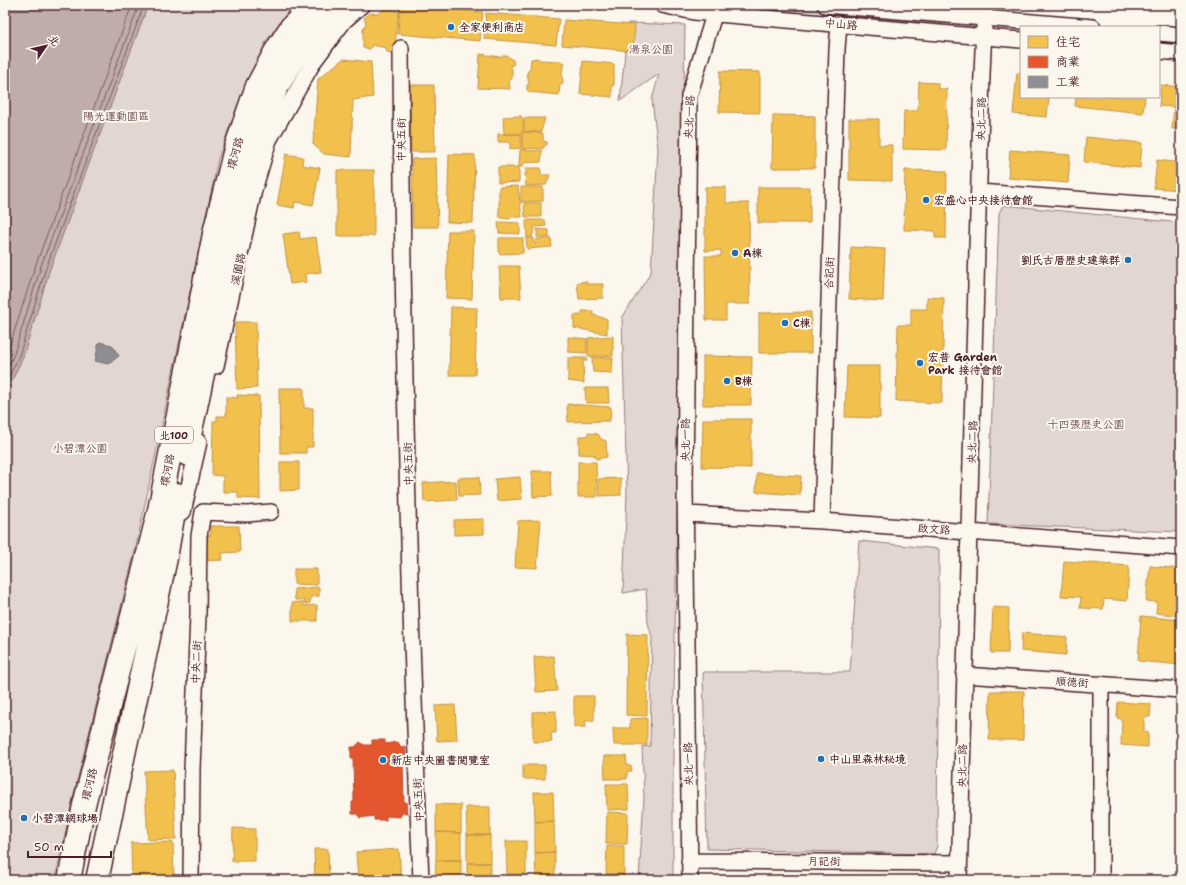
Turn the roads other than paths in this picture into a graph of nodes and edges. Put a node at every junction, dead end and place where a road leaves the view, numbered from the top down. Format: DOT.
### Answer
graph roads {
  1 [pos="306,5"];
  2 [pos="313,5"];
  3 [pos="335,5"];
  4 [pos="362,5"];
  5 [pos="662,5"];
  6 [pos="825,5"];
  7 [pos="848,6"];
  8 [pos="716,9"];
  9 [pos="985,11"];
  10 [pos="839,24"];
  11 [pos="1086,26"];
  12 [pos="291,27"];
  13 [pos="1160,33"];
  14 [pos="1181,35"];
  15 [pos="984,36"];
  16 [pos="1020,40"];
  17 [pos="401,48"];
  18 [pos="1160,51"];
  19 [pos="1181,53"];
  20 [pos="979,192"];
  21 [pos="1181,207"];
  22 [pos="271,512"];
  23 [pos="686,514"];
  24 [pos="822,521"];
  25 [pos="970,532"];
  26 [pos="1181,548"];
  27 [pos="166,558"];
  28 [pos="158,596"];
  29 [pos="964,676"];
  30 [pos="1100,684"];
  31 [pos="1181,690"];
  32 [pos="690,861"];
  33 [pos="960,863"];
  34 [pos="68,880"];
  35 [pos="84,880"];
  36 [pos="97,880"];
  37 [pos="191,880"];
  38 [pos="421,880"];
  39 [pos="690,880"];
  40 [pos="959,880"];
  41 [pos="1101,880"];
  1 -- 12 [label="highway"];
  2 -- 12 [label="highway, 環河路 / 北100"];
  3 -- 27 [label="highway, 環河路 / 北100"];
  4 -- 27 [label="street, 溪園路"];
  5 -- 8 [label="street, 中山路"];
  6 -- 7 [label="street, 中山路"];
  7 -- 9 [label="street, 中山路"];
  8 -- 10 [label="street, 中山路"];
  8 -- 23 [label="street, 央北一路"];
  9 -- 11 [label="street, 中山路"];
  9 -- 15 [label="street, 央北二路"];
  10 -- 15 [label="street, 中山路"];
  10 -- 24 [label="street, 合記街"];
  12 -- 34 [label="highway, 環河路 / 北100"];
  13 -- 14 [label="street"];
  15 -- 16 [label="street, 中山路"];
  15 -- 20 [label="street, 央北二路"];
  17 -- 38 [label="street, 中央五街"];
  18 -- 19 [label="street"];
  20 -- 21 [label="street"];
  20 -- 25 [label="street, 央北二路"];
  22 -- 37 [label="street, 中央二街"];
  23 -- 24 [label="street, 啟文路"];
  23 -- 32 [label="street, 央北一路"];
  24 -- 25 [label="street, 啟文路"];
  25 -- 26 [label="street, 啟文路"];
  25 -- 29 [label="street, 央北二路"];
  27 -- 28 [label="highway, 環河路 / 北100"];
  28 -- 35 [label="highway"];
  28 -- 36 [label="highway, 環河路 / 北100"];
  29 -- 30 [label="street, 順德街"];
  29 -- 33 [label="street, 央北二路"];
  30 -- 31 [label="street, 順德街"];
  30 -- 41 [label="street"];
  32 -- 33 [label="street, 月記街"];
  32 -- 39 [label="street, 央北一路"];
  33 -- 40 [label="street, 央北二路"];
}
